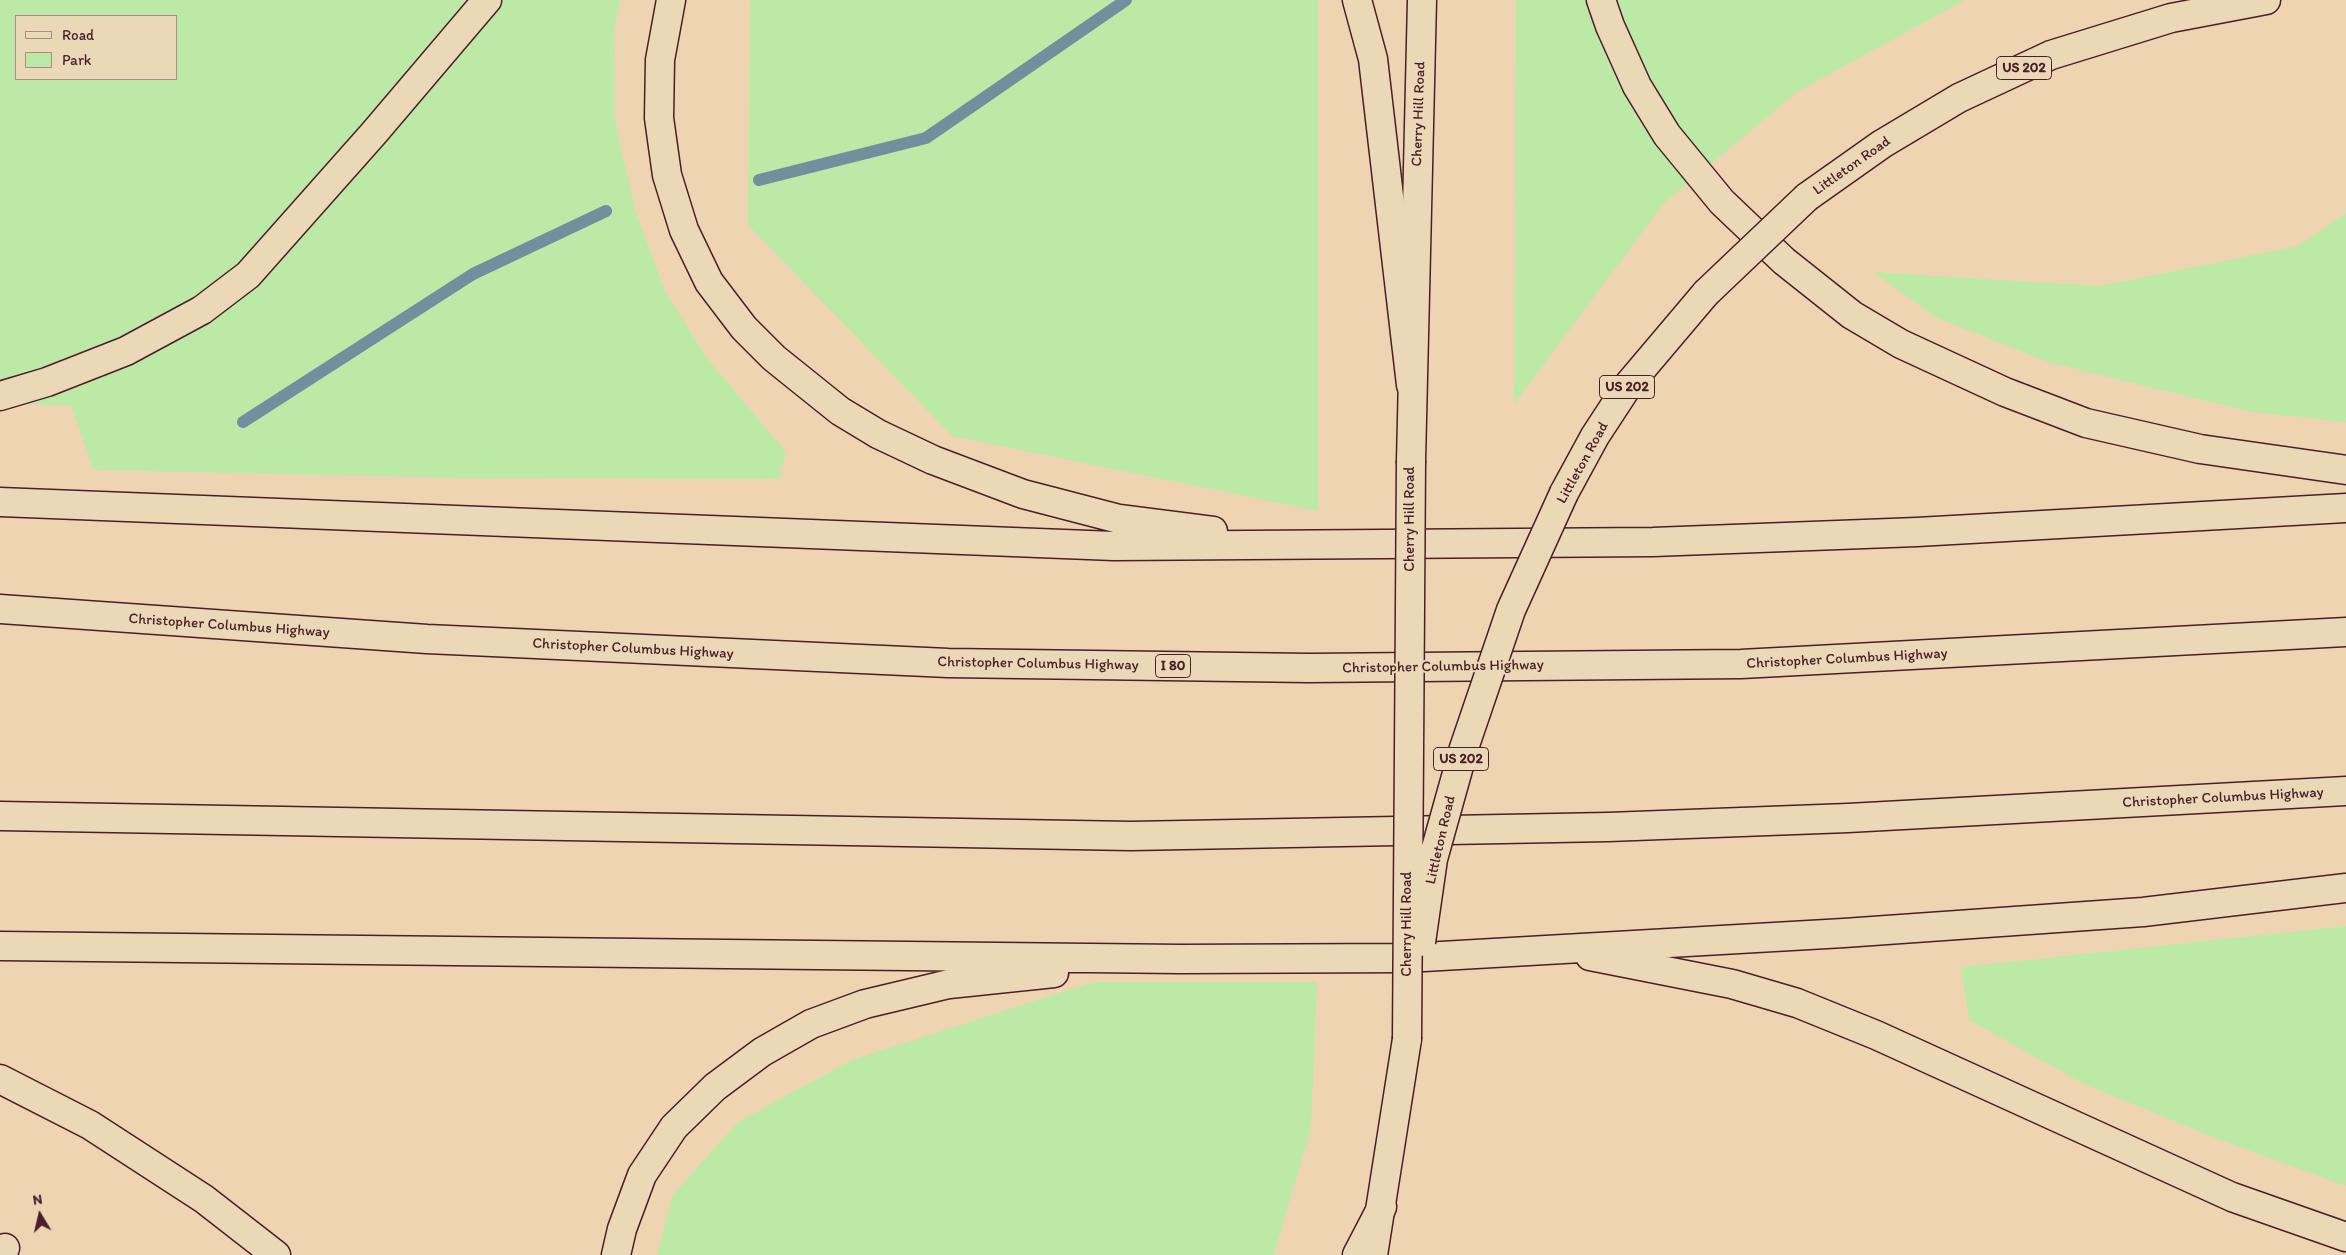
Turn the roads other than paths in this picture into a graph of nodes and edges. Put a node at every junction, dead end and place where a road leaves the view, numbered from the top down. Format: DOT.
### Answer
graph roads {
  1 [pos="487,0"];
  2 [pos="671,0"];
  3 [pos="1357,0"];
  4 [pos="1422,0"];
  5 [pos="1600,0"];
  6 [pos="2266,0"];
  7 [pos="1411,385"];
  8 [pos="0,396"];
  9 [pos="2346,470"];
  10 [pos="0,502"];
  11 [pos="2346,508"];
  12 [pos="1324,546"];
  13 [pos="0,610"];
  14 [pos="2346,632"];
  15 [pos="2346,791"];
  16 [pos="0,816"];
  17 [pos="2346,888"];
  18 [pos="0,946"];
  19 [pos="1554,948"];
  20 [pos="1180,960"];
  21 [pos="1407,1039"];
  22 [pos="0,1080"];
  23 [pos="1382,1207"];
  24 [pos="2346,1237"];
  25 [pos="276,1255"];
  26 [pos="616,1255"];
  27 [pos="1357,1255"];
  28 [pos="1373,1255"];
  1 -- 8 [label="main road"];
  2 -- 12 [label="main road"];
  3 -- 7 [label="main road"];
  4 -- 7 [label="main road, Cherry Hill Road"];
  5 -- 9 [label="main road"];
  6 -- 21 [label="main road, Littleton Road / US 202, bridge"];
  7 -- 21 [label="main road, Cherry Hill Road, bridge"];
  10 -- 12 [label="main road"];
  11 -- 12 [label="main road"];
  13 -- 14 [label="main road, Christopher Columbus Highway / I 80"];
  15 -- 16 [label="main road, Christopher Columbus Highway"];
  17 -- 19 [label="main road"];
  18 -- 20 [label="main road"];
  19 -- 20 [label="main road"];
  19 -- 24 [label="main road"];
  20 -- 26 [label="main road"];
  21 -- 23 [label="main road, Littleton Road / US 202"];
  22 -- 25 [label="main road"];
  23 -- 27 [label="main road"];
  23 -- 28 [label="main road, Littleton Road / US 202"];
}
